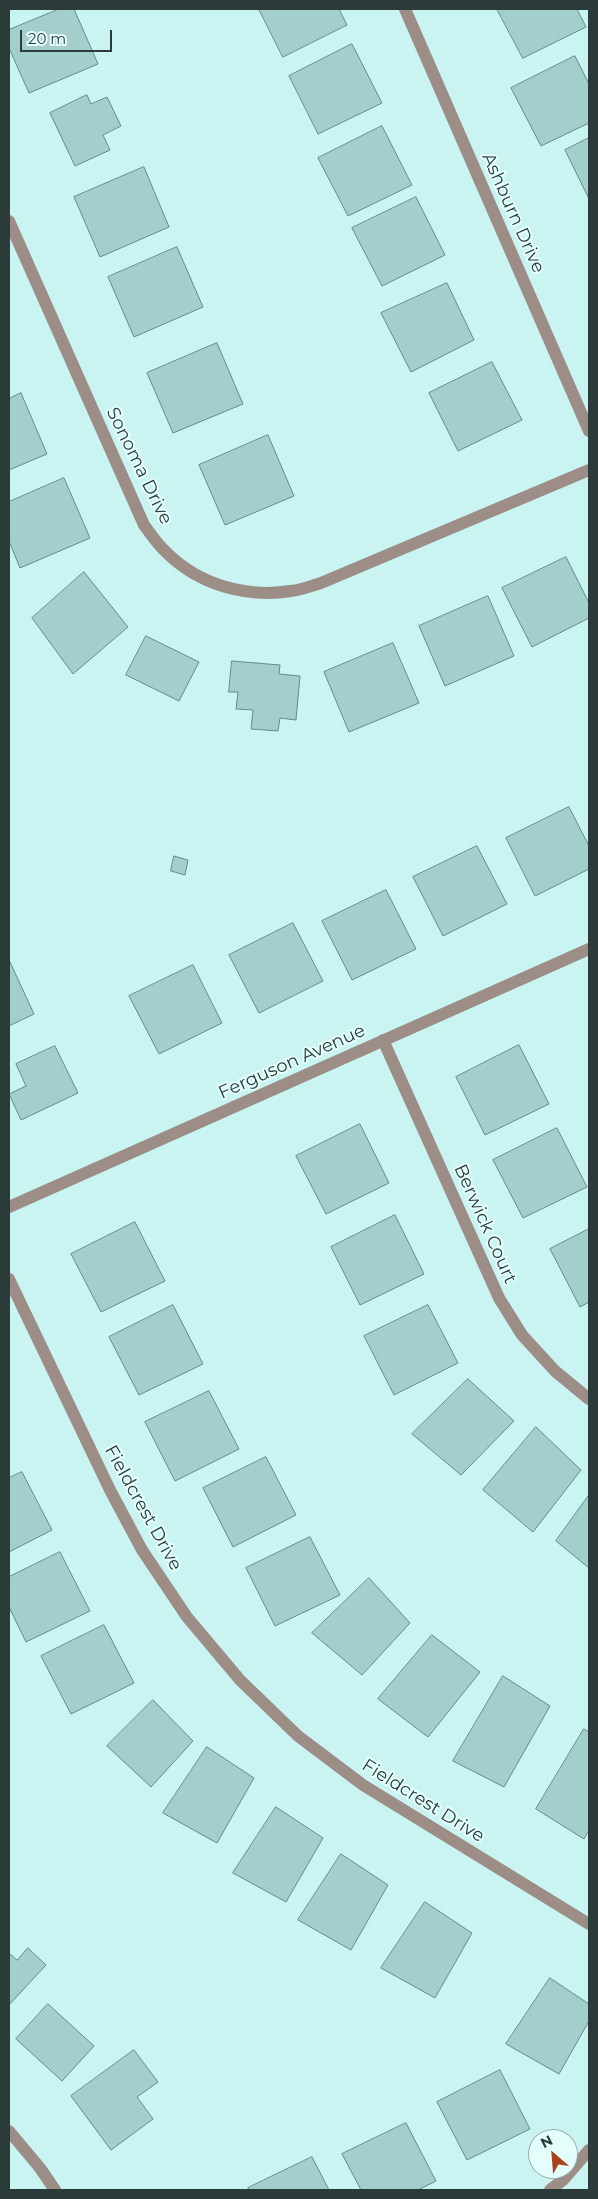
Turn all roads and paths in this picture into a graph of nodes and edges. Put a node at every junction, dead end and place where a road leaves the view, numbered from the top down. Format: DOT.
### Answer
graph roads {
  1 [pos="405,9"];
  2 [pos="9,222"];
  3 [pos="589,431"];
  4 [pos="589,470"];
  5 [pos="589,949"];
  6 [pos="383,1040"];
  7 [pos="9,1207"];
  8 [pos="9,1279"];
  9 [pos="589,1399"];
  10 [pos="589,1924"];
  11 [pos="9,2131"];
  12 [pos="589,2150"];
  13 [pos="54,2190"];
  14 [pos="550,2190"];
  1 -- 3 [label="street, Ashburn Drive"];
  2 -- 4 [label="street, Sonoma Drive"];
  5 -- 6 [label="street, Ferguson Avenue"];
  6 -- 7 [label="street, Ferguson Avenue"];
  6 -- 9 [label="street, Berwick Court"];
  8 -- 10 [label="street, Fieldcrest Drive"];
  11 -- 13 [label="street"];
  12 -- 14 [label="street"];
}
